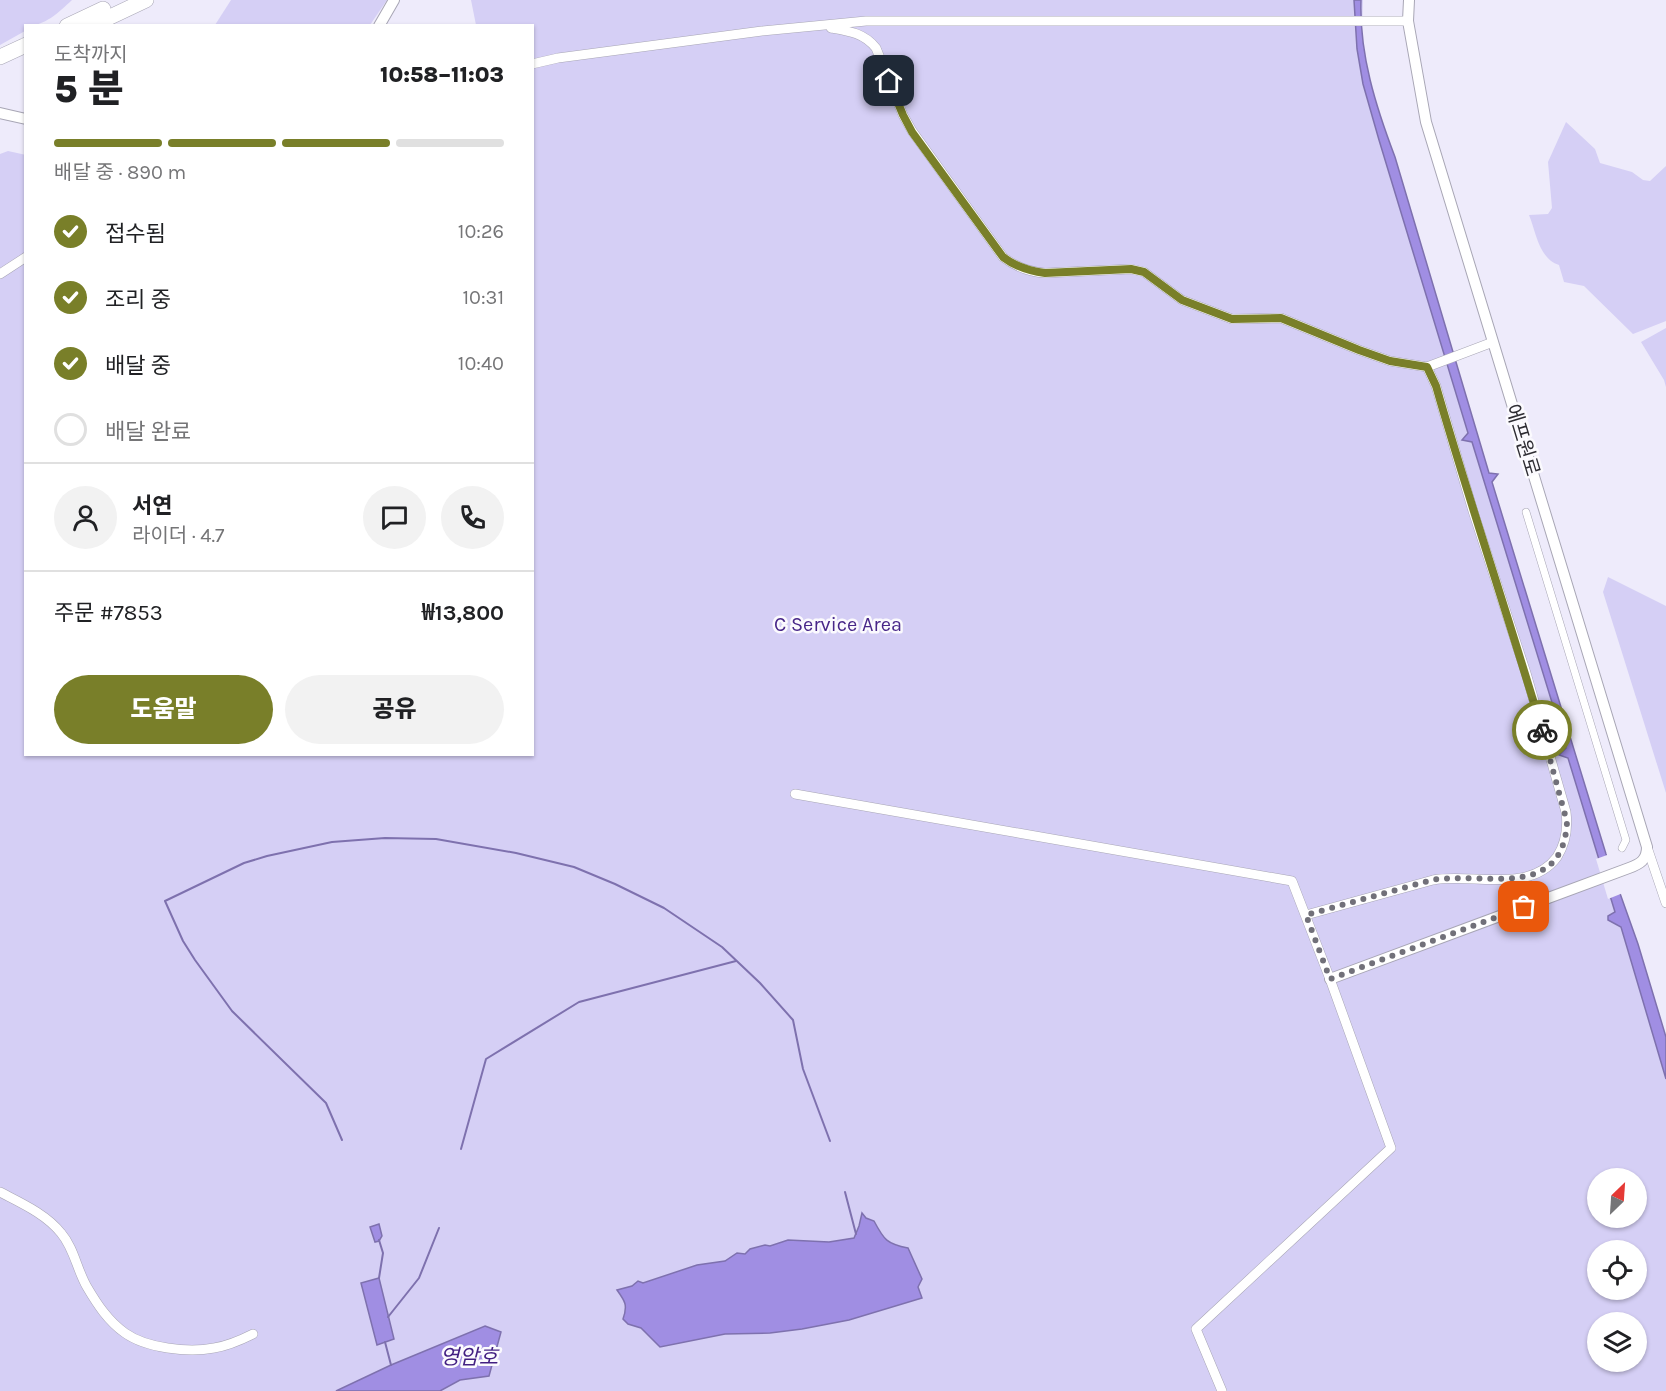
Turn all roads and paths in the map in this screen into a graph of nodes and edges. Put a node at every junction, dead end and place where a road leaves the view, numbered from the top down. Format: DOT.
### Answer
graph roads {
  1 [pos="122,0"];
  2 [pos="146,0"];
  3 [pos="394,0"];
  4 [pos="1409,0"];
  5 [pos="880,21"];
  6 [pos="1408,21"];
  7 [pos="71,24"];
  8 [pos="95,24"];
  9 [pos="380,24"];
  10 [pos="811,26"];
  11 [pos="24,46"];
  12 [pos="876,48"];
  13 [pos="0,57"];
  14 [pos="24,57"];
  15 [pos="534,64"];
  16 [pos="0,68"];
  17 [pos="0,113"];
  18 [pos="24,119"];
  19 [pos="24,258"];
  20 [pos="0,274"];
  21 [pos="1493,342"];
  22 [pos="1427,367"];
  23 [pos="1526,512"];
  24 [pos="795,794"];
  25 [pos="1647,847"];
  26 [pos="1622,848"];
  27 [pos="1666,903"];
  28 [pos="1306,915"];
  29 [pos="1330,979"];
  30 [pos="0,1192"];
  31 [pos="253,1335"];
  32 [pos="1222,1391"];
  1 -- 7 [label="highway"];
  2 -- 8 [label="highway"];
  3 -- 9 [label="street"];
  4 -- 6 [label="street, 에프원로"];
  5 -- 6 [label="street"];
  5 -- 10 [label="street"];
  5 -- 12 [label="street"];
  6 -- 21 [label="street, 에프원로"];
  10 -- 12 [label="street"];
  10 -- 15 [label="street"];
  11 -- 13 [label="highway"];
  12 -- 22 [label="street"];
  14 -- 16 [label="highway"];
  17 -- 18 [label="street"];
  19 -- 20 [label="street"];
  21 -- 22 [label="street"];
  21 -- 25 [label="street, 에프원로"];
  22 -- 28 [label="street"];
  23 -- 26 [label="street"];
  24 -- 28 [label="street"];
  25 -- 27 [label="street"];
  25 -- 29 [label="street"];
  28 -- 29 [label="street"];
  29 -- 32 [label="street"];
  30 -- 31 [label="street"];
}
